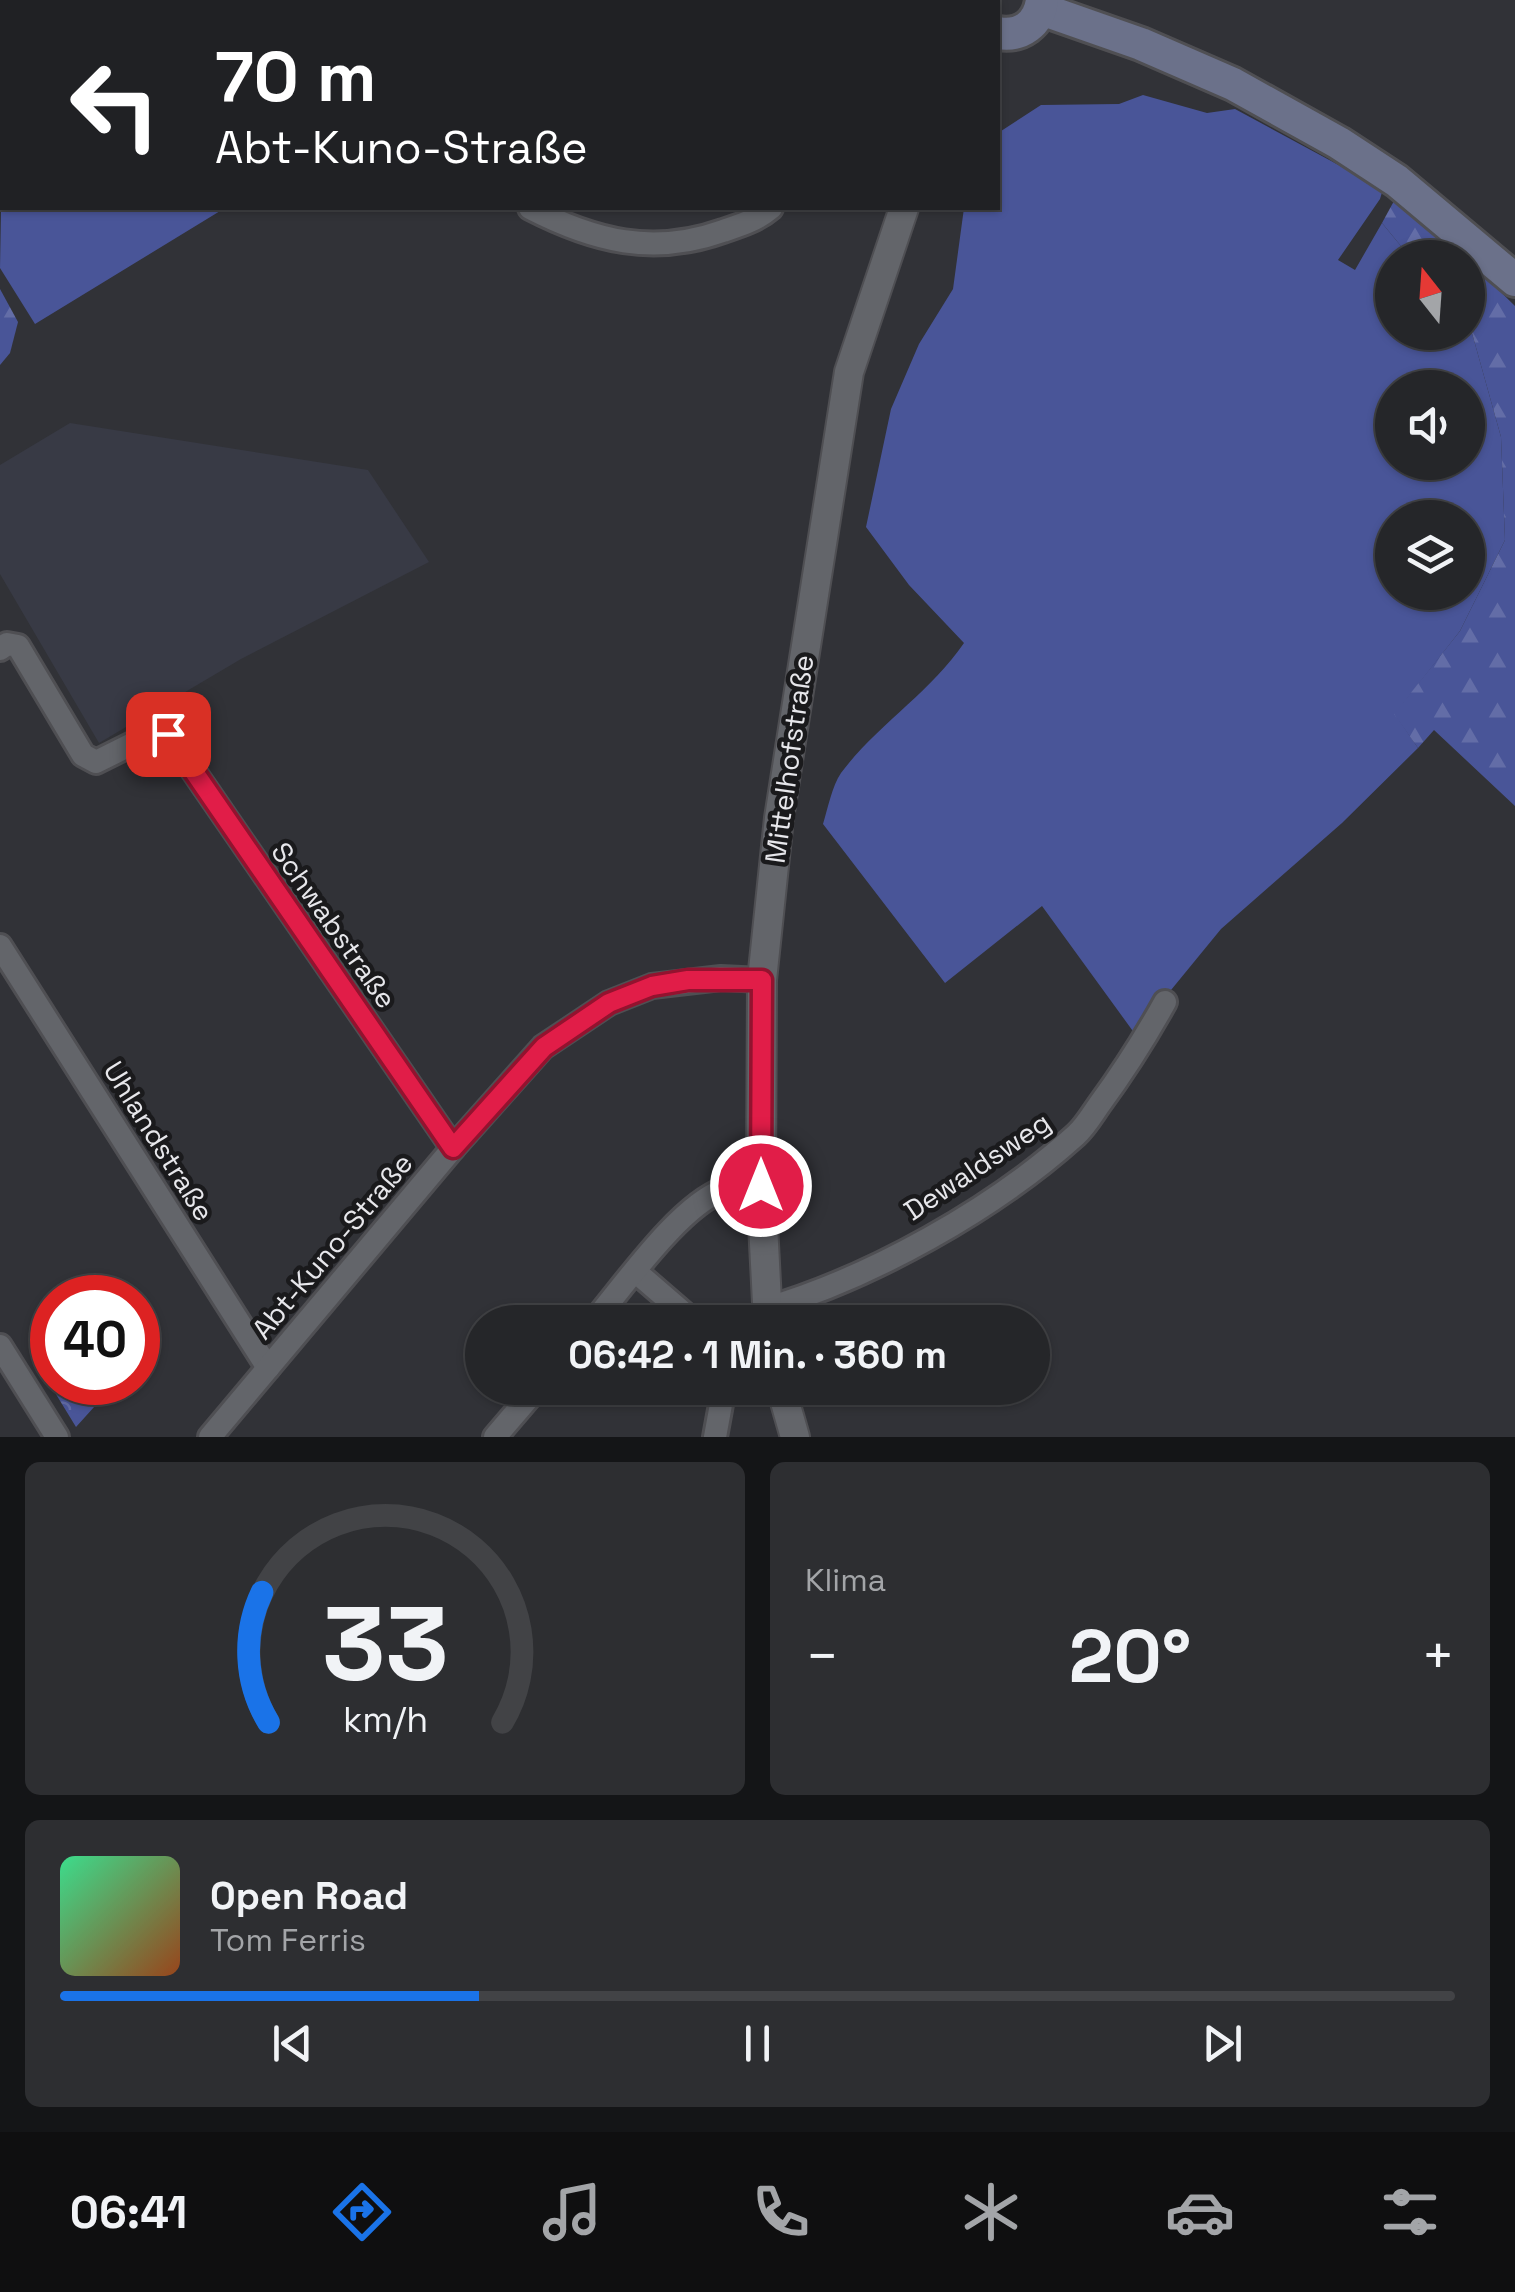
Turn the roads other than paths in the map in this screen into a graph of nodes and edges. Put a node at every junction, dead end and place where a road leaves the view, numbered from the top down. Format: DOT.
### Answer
graph roads {
  1 [pos="1042,5"];
  2 [pos="1000,33"];
  3 [pos="534,210"];
  4 [pos="769,210"];
  5 [pos="903,210"];
  6 [pos="1515,280"];
  7 [pos="0,649"];
  8 [pos="0,946"];
  9 [pos="762,980"];
  10 [pos="1165,1002"];
  11 [pos="453,1148"];
  12 [pos="761,1186"];
  13 [pos="636,1272"];
  14 [pos="608,1305"];
  15 [pos="674,1305"];
  16 [pos="766,1305"];
  17 [pos="792,1305"];
  18 [pos="0,1346"];
  19 [pos="268,1368"];
  20 [pos="522,1405"];
  21 [pos="721,1405"];
  22 [pos="787,1405"];
  23 [pos="57,1437"];
  24 [pos="210,1437"];
  25 [pos="495,1437"];
  26 [pos="715,1437"];
  27 [pos="796,1437"];
  1 -- 2 [label="main road"];
  1 -- 6 [label="main road"];
  3 -- 4 [label="street"];
  5 -- 9 [label="street, Mittelhofstraße"];
  7 -- 11 [label="street, Schwabstraße"];
  8 -- 19 [label="street, Uhlandstraße"];
  9 -- 11 [label="street, Abt-Kuno-Straße"];
  9 -- 12 [label="street, Mittelhofstraße"];
  10 -- 17 [label="street, Dewaldsweg"];
  11 -- 19 [label="street, Abt-Kuno-Straße"];
  12 -- 13 [label="street"];
  12 -- 16 [label="street, Mittelhofstraße"];
  13 -- 14 [label="street"];
  13 -- 15 [label="street"];
  18 -- 23 [label="street"];
  19 -- 24 [label="street, Abt-Kuno-Straße"];
  20 -- 25 [label="street"];
  21 -- 26 [label="street"];
  22 -- 27 [label="street"];
}
